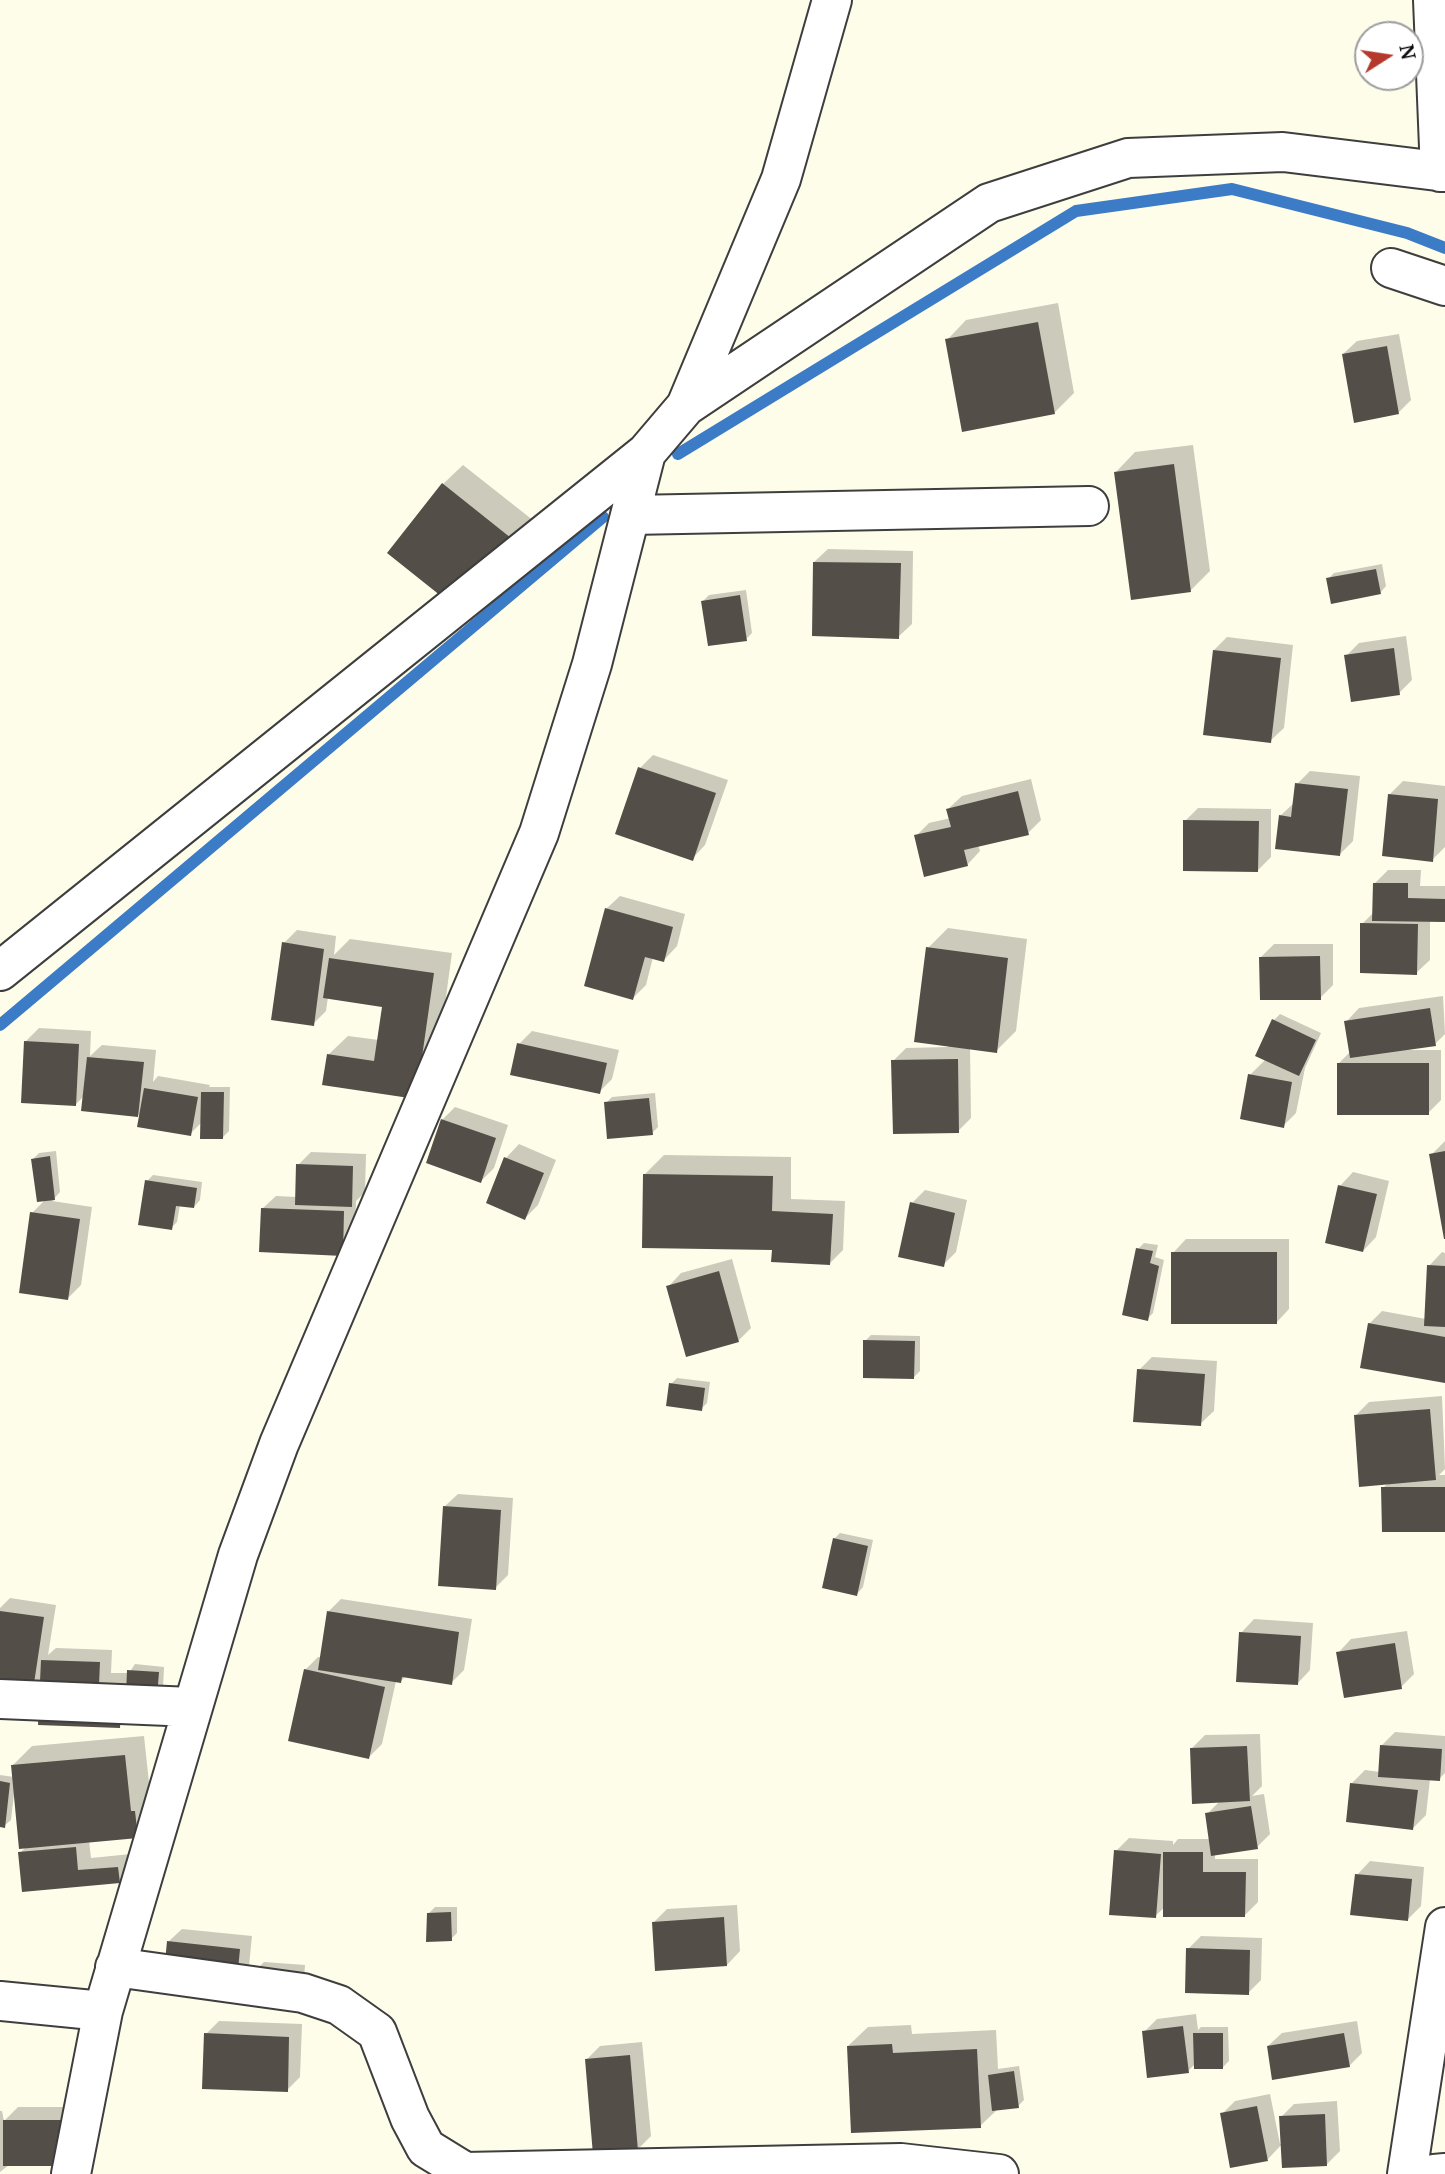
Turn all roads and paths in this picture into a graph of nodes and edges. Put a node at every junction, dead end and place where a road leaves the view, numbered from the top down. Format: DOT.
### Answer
graph roads {
  1 [pos="832,0"];
  2 [pos="1433,0"];
  3 [pos="1442,172"];
  4 [pos="1391,268"];
  5 [pos="1445,286"];
  6 [pos="686,406"];
  7 [pos="646,453"];
  8 [pos="1089,506"];
  9 [pos="631,515"];
  10 [pos="0,971"];
  11 [pos="0,1699"];
  12 [pos="192,1707"];
  13 [pos="1445,1927"];
  14 [pos="115,1967"];
  15 [pos="0,2001"];
  16 [pos="103,2011"];
  17 [pos="900,2168"];
  18 [pos="1445,2173"];
  19 [pos="71,2174"];
  20 [pos="999,2174"];
  21 [pos="1408,2174"];
  22 [pos="1434,2174"];
  1 -- 6 [label="street"];
  2 -- 3 [label="street"];
  3 -- 6 [label="street"];
  4 -- 5 [label="street"];
  6 -- 7 [label="street"];
  7 -- 9 [label="street"];
  7 -- 10 [label="street"];
  8 -- 9 [label="street"];
  9 -- 12 [label="street"];
  11 -- 12 [label="street"];
  12 -- 14 [label="street"];
  13 -- 21 [label="street"];
  14 -- 16 [label="street"];
  14 -- 17 [label="street"];
  15 -- 16 [label="street"];
  16 -- 19 [label="street"];
  17 -- 20 [label="street"];
  18 -- 22 [label="street"];
}
